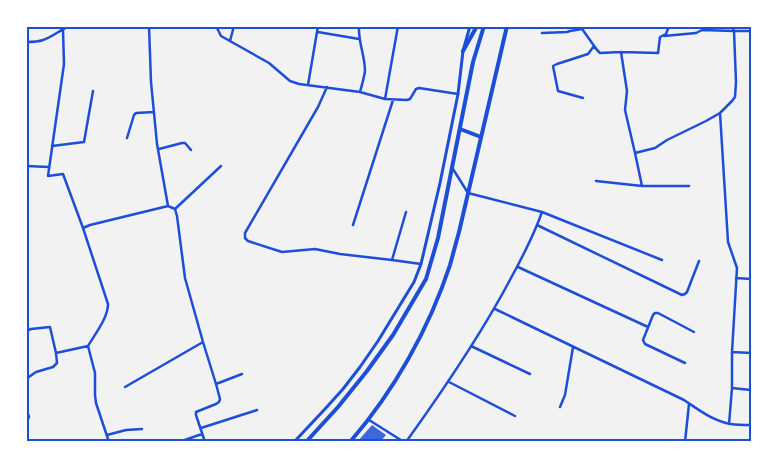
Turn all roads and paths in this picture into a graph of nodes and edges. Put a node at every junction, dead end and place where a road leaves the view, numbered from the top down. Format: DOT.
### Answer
graph roads {
  1 [pos="70,26"];
  2 [pos="149,26"];
  3 [pos="216,26"];
  4 [pos="234,26"];
  5 [pos="318,26"];
  6 [pos="359,26"];
  7 [pos="398,26"];
  8 [pos="470,26"];
  9 [pos="477,26"];
  10 [pos="484,26"];
  11 [pos="507,26"];
  12 [pos="627,26"];
  13 [pos="636,26"];
  14 [pos="669,26"];
  15 [pos="732,26"];
  16 [pos="581,28"];
  17 [pos="63,30"];
  18 [pos="734,31"];
  19 [pos="751,31"];
  20 [pos="318,32"];
  21 [pos="542,33"];
  22 [pos="660,37"];
  23 [pos="359,39"];
  24 [pos="230,41"];
  25 [pos="26,42"];
  26 [pos="594,46"];
  27 [pos="463,51"];
  28 [pos="621,52"];
  29 [pos="308,85"];
  30 [pos="327,87"];
  31 [pos="93,91"];
  32 [pos="360,92"];
  33 [pos="458,94"];
  34 [pos="583,98"];
  35 [pos="385,99"];
  36 [pos="393,100"];
  37 [pos="154,112"];
  38 [pos="720,113"];
  39 [pos="460,129"];
  40 [pos="481,136"];
  41 [pos="127,138"];
  42 [pos="52,146"];
  43 [pos="158,149"];
  44 [pos="191,150"];
  45 [pos="635,153"];
  46 [pos="26,166"];
  47 [pos="221,166"];
  48 [pos="49,167"];
  49 [pos="452,168"];
  50 [pos="596,181"];
  51 [pos="642,186"];
  52 [pos="689,186"];
  53 [pos="468,193"];
  54 [pos="168,206"];
  55 [pos="175,209"];
  56 [pos="406,212"];
  57 [pos="542,212"];
  58 [pos="353,225"];
  59 [pos="537,225"];
  60 [pos="83,228"];
  61 [pos="392,260"];
  62 [pos="662,260"];
  63 [pos="698,260"];
  64 [pos="421,264"];
  65 [pos="517,266"];
  66 [pos="736,278"];
  67 [pos="751,280"];
  68 [pos="495,309"];
  69 [pos="648,327"];
  70 [pos="26,331"];
  71 [pos="694,332"];
  72 [pos="202,342"];
  73 [pos="88,346"];
  74 [pos="470,346"];
  75 [pos="573,347"];
  76 [pos="732,352"];
  77 [pos="56,353"];
  78 [pos="751,353"];
  79 [pos="685,363"];
  80 [pos="242,374"];
  81 [pos="530,374"];
  82 [pos="26,379"];
  83 [pos="449,382"];
  84 [pos="216,384"];
  85 [pos="125,387"];
  86 [pos="732,388"];
  87 [pos="751,390"];
  88 [pos="689,404"];
  89 [pos="560,407"];
  90 [pos="26,408"];
  91 [pos="257,410"];
  92 [pos="515,416"];
  93 [pos="369,420"];
  94 [pos="26,423"];
  95 [pos="729,424"];
  96 [pos="751,425"];
  97 [pos="201,428"];
  98 [pos="142,430"];
  99 [pos="202,434"];
  100 [pos="107,435"];
  101 [pos="109,442"];
  102 [pos="179,442"];
  103 [pos="205,442"];
  104 [pos="294,442"];
  105 [pos="306,442"];
  106 [pos="350,442"];
  107 [pos="405,442"];
  108 [pos="685,442"];
  1 -- 17 [label="street"];
  2 -- 37 [label="street"];
  3 -- 24 [label="street"];
  4 -- 24 [label="street"];
  5 -- 20 [label="street"];
  6 -- 23 [label="street"];
  7 -- 35 [label="street"];
  8 -- 27 [label="street"];
  9 -- 27 [label="main road"];
  10 -- 39 [label="main road"];
  11 -- 40 [label="main road"];
  12 -- 13 [label="path"];
  14 -- 22 [label="street"];
  15 -- 18 [label="street"];
  16 -- 21 [label="street"];
  16 -- 26 [label="street"];
  17 -- 25 [label="street"];
  17 -- 42 [label="street"];
  18 -- 19 [label="street"];
  18 -- 22 [label="street"];
  18 -- 38 [label="street"];
  20 -- 23 [label="street"];
  20 -- 29 [label="street"];
  22 -- 28 [label="street"];
  23 -- 32 [label="street"];
  24 -- 29 [label="street"];
  26 -- 28 [label="street"];
  26 -- 34 [label="street"];
  27 -- 33 [label="street"];
  28 -- 45 [label="street"];
  29 -- 30 [label="street"];
  30 -- 32 [label="street"];
  30 -- 61 [label="street"];
  31 -- 42 [label="street"];
  32 -- 35 [label="street"];
  33 -- 36 [label="street"];
  33 -- 64 [label="street"];
  35 -- 36 [label="street"];
  36 -- 58 [label="street"];
  37 -- 41 [label="street"];
  37 -- 43 [label="street"];
  38 -- 45 [label="street"];
  38 -- 66 [label="street"];
  39 -- 40 [label="main road"];
  39 -- 49 [label="main road"];
  40 -- 53 [label="main road"];
  42 -- 48 [label="street"];
  43 -- 44 [label="street"];
  43 -- 54 [label="street"];
  45 -- 51 [label="street"];
  46 -- 48 [label="street"];
  47 -- 55 [label="street"];
  48 -- 60 [label="street"];
  49 -- 53 [label="street"];
  49 -- 105 [label="main road"];
  50 -- 51 [label="street"];
  51 -- 52 [label="street"];
  53 -- 57 [label="street"];
  53 -- 93 [label="main road"];
  54 -- 55 [label="street"];
  54 -- 60 [label="street"];
  55 -- 72 [label="street"];
  56 -- 61 [label="street"];
  57 -- 59 [label="street"];
  57 -- 62 [label="street"];
  59 -- 63 [label="street"];
  59 -- 65 [label="street"];
  60 -- 73 [label="street"];
  61 -- 64 [label="street"];
  64 -- 104 [label="street"];
  65 -- 68 [label="street"];
  65 -- 69 [label="street"];
  66 -- 67 [label="street"];
  66 -- 76 [label="street"];
  68 -- 74 [label="street"];
  68 -- 75 [label="street"];
  69 -- 71 [label="street"];
  69 -- 79 [label="street"];
  70 -- 77 [label="street"];
  72 -- 84 [label="street"];
  72 -- 85 [label="street"];
  73 -- 77 [label="street"];
  73 -- 100 [label="street"];
  74 -- 81 [label="street"];
  74 -- 83 [label="street"];
  75 -- 88 [label="street"];
  75 -- 89 [label="street"];
  76 -- 78 [label="street"];
  76 -- 86 [label="street"];
  77 -- 82 [label="street"];
  80 -- 84 [label="street"];
  83 -- 92 [label="street"];
  83 -- 107 [label="street"];
  84 -- 97 [label="street"];
  86 -- 87 [label="street"];
  86 -- 95 [label="street"];
  88 -- 95 [label="street"];
  88 -- 108 [label="street"];
  90 -- 94 [label="street"];
  91 -- 97 [label="street"];
  93 -- 106 [label="main road"];
  93 -- 107 [label="street"];
  95 -- 96 [label="street"];
  97 -- 99 [label="street"];
  98 -- 100 [label="street"];
  99 -- 102 [label="street"];
  99 -- 103 [label="street"];
  100 -- 101 [label="street"];
}
